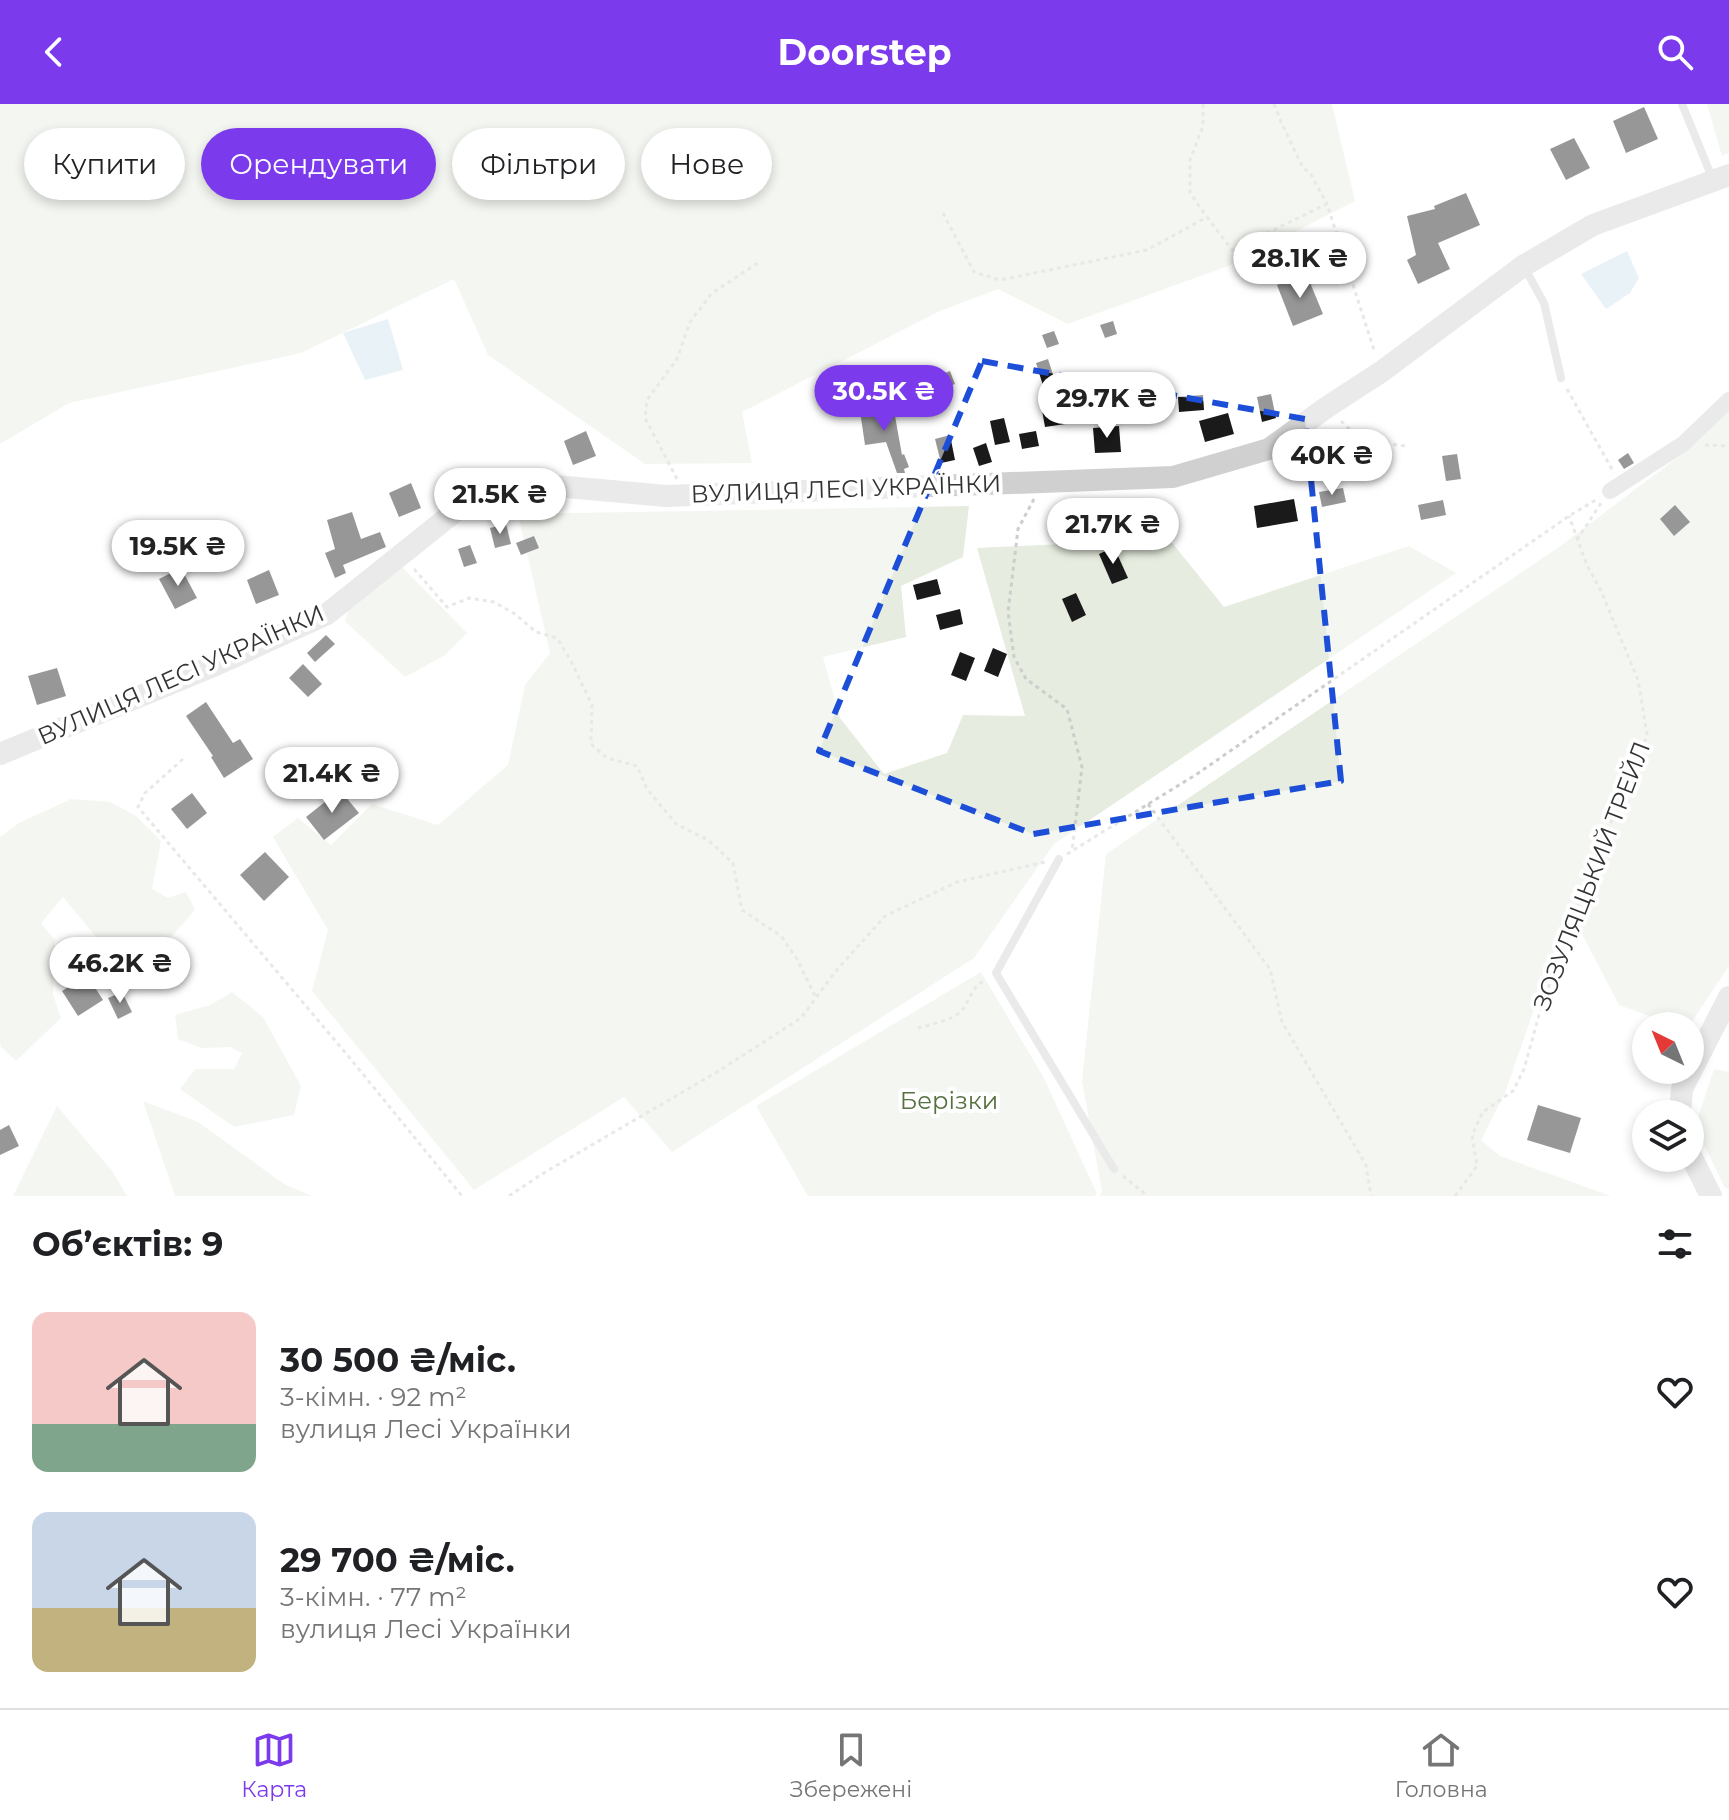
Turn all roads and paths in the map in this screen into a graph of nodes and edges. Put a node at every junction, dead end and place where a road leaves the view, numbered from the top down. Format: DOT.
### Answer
graph roads {
  1 [pos="1203,104"];
  2 [pos="1274,104"];
  3 [pos="1682,104"];
  4 [pos="1721,178"];
  5 [pos="1327,204"];
  6 [pos="943,213"];
  7 [pos="1207,217"];
  8 [pos="758,263"];
  9 [pos="1523,266"];
  10 [pos="1381,372"];
  11 [pos="1561,378"];
  12 [pos="1729,400"];
  13 [pos="1327,407"];
  14 [pos="1360,439"];
  15 [pos="1405,446"];
  16 [pos="1300,447"];
  17 [pos="1044,482"];
  18 [pos="1615,488"];
  19 [pos="673,496"];
  20 [pos="1577,540"];
  21 [pos="401,554"];
  22 [pos="453,596"];
  23 [pos="458,603"];
  24 [pos="0,754"];
  25 [pos="183,759"];
  26 [pos="1148,804"];
  27 [pos="1072,851"];
  28 [pos="1059,859"];
  29 [pos="996,973"];
  30 [pos="1729,997"];
  31 [pos="816,998"];
  32 [pos="918,1028"];
  33 [pos="1681,1100"];
  34 [pos="1114,1169"];
  35 [pos="1699,1172"];
  36 [pos="542,1174"];
  37 [pos="462,1196"];
  38 [pos="509,1196"];
  39 [pos="1148,1196"];
  40 [pos="1371,1196"];
  41 [pos="1455,1196"];
  42 [pos="1711,1196"];
  1 -- 7 [label="path"];
  2 -- 5 [label="path"];
  3 -- 4 [label="lane"];
  4 -- 9 [label="street, ВУЛИЦЯ ЛЕСІ УКРАЇНКИ"];
  5 -- 7 [label="path"];
  5 -- 10 [label="path"];
  6 -- 7 [label="path"];
  8 -- 19 [label="path"];
  9 -- 10 [label="street, ВУЛИЦЯ ЛЕСІ УКРАЇНКИ"];
  9 -- 11 [label="lane"];
  10 -- 13 [label="street, ВУЛИЦЯ ЛЕСІ УКРАЇНКИ"];
  11 -- 18 [label="path"];
  12 -- 18 [label="street"];
  13 -- 14 [label="path"];
  13 -- 17 [label="street, ВУЛИЦЯ ЛЕСІ УКРАЇНКИ"];
  14 -- 15 [label="path"];
  14 -- 16 [label="path"];
  17 -- 19 [label="street, ВУЛИЦЯ ЛЕСІ УКРАЇНКИ"];
  17 -- 27 [label="path"];
  18 -- 20 [label="path"];
  18 -- 20 [label="path, ЗОЗУЛЯЦЬКИЙ ТРЕЙЛ"];
  19 -- 21 [label="street, ВУЛИЦЯ ЛЕСІ УКРАЇНКИ"];
  20 -- 41 [label="path, ЗОЗУЛЯЦЬКИЙ ТРЕЙЛ"];
  21 -- 23 [label="path"];
  21 -- 24 [label="street, ВУЛИЦЯ ЛЕСІ УКРАЇНКИ"];
  22 -- 23 [label="path"];
  23 -- 31 [label="path"];
  25 -- 37 [label="path"];
  26 -- 40 [label="path"];
  28 -- 29 [label="lane"];
  29 -- 32 [label="path"];
  29 -- 34 [label="lane"];
  30 -- 33 [label="street"];
  34 -- 39 [label="path"];
  35 -- 42 [label="street"];
  36 -- 38 [label="path"];
}
